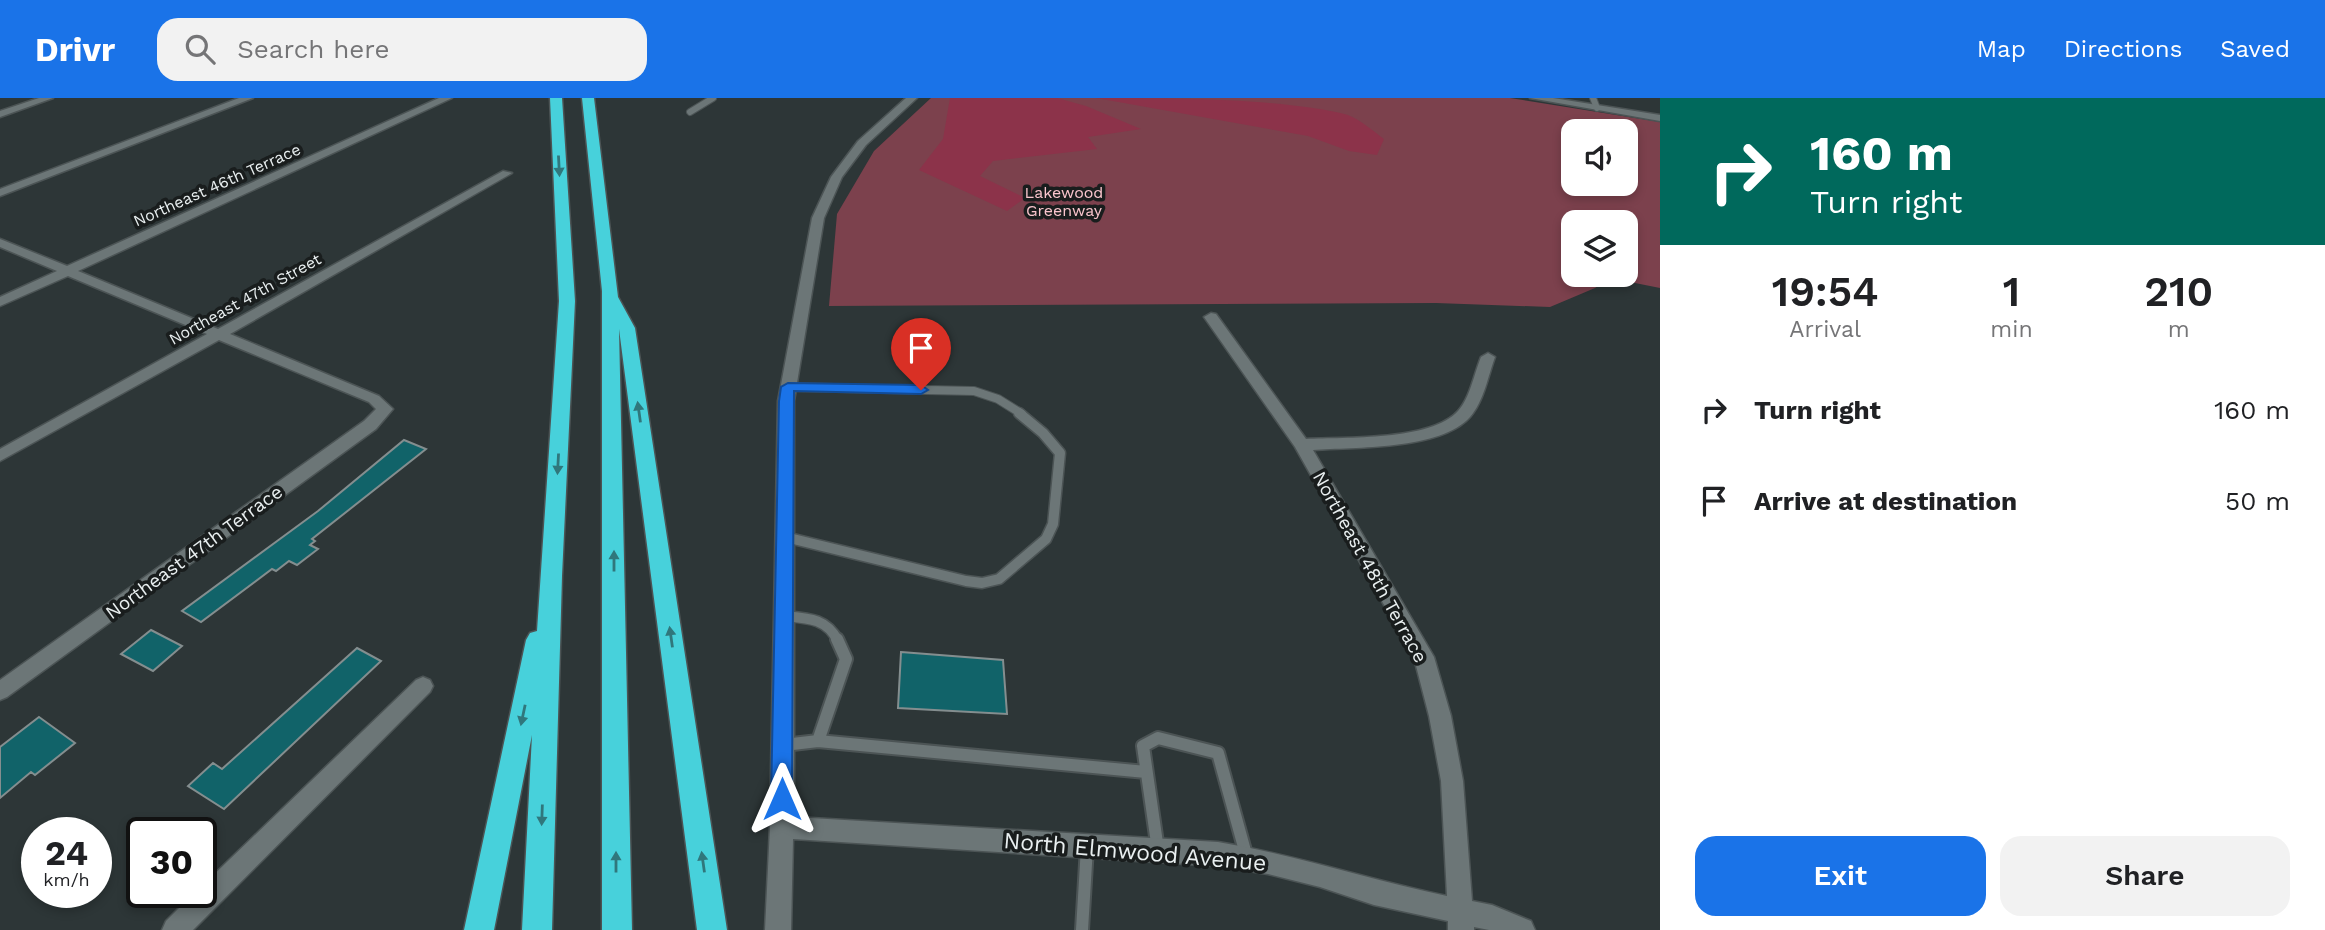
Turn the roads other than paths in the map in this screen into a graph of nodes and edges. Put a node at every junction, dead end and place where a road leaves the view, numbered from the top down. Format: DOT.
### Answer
graph roads {
  1 [pos="48,98"];
  2 [pos="248,98"];
  3 [pos="447,98"];
  4 [pos="556,98"];
  5 [pos="588,98"];
  6 [pos="713,98"];
  7 [pos="912,98"];
  8 [pos="1535,98"];
  9 [pos="1595,103"];
  10 [pos="690,113"];
  11 [pos="0,114"];
  12 [pos="1660,118"];
  13 [pos="507,173"];
  14 [pos="0,193"];
  15 [pos="0,243"];
  16 [pos="66,271"];
  17 [pos="610,291"];
  18 [pos="0,302"];
  19 [pos="1211,317"];
  20 [pos="216,334"];
  21 [pos="1489,357"];
  22 [pos="788,387"];
  23 [pos="1302,445"];
  24 [pos="0,456"];
  25 [pos="785,537"];
  26 [pos="551,576"];
  27 [pos="784,616"];
  28 [pos="423,686"];
  29 [pos="0,691"];
  30 [pos="818,741"];
  31 [pos="782,745"];
  32 [pos="1146,772"];
  33 [pos="782,827"];
  34 [pos="1087,846"];
  35 [pos="1158,850"];
  36 [pos="1247,859"];
  37 [pos="1462,921"];
  38 [pos="175,930"];
  39 [pos="479,930"];
  40 [pos="537,930"];
  41 [pos="617,930"];
  42 [pos="712,930"];
  43 [pos="778,930"];
  44 [pos="1082,930"];
  45 [pos="1522,930"];
  1 -- 11 [label="street"];
  2 -- 14 [label="street"];
  3 -- 16 [label="street, Northeast 46th Terrace"];
  4 -- 26 [label="highway, one-way"];
  5 -- 17 [label="highway"];
  6 -- 10 [label="lane"];
  7 -- 22 [label="street"];
  8 -- 9 [label="street"];
  9 -- 12 [label="street"];
  13 -- 20 [label="street, Northeast 47th Street"];
  15 -- 16 [label="street"];
  16 -- 18 [label="street, Northeast 46th Terrace"];
  16 -- 20 [label="street"];
  41 -- 17 [label="highway, one-way"];
  42 -- 17 [label="highway, one-way"];
  19 -- 23 [label="street, Northeast 48th Terrace"];
  20 -- 24 [label="street, Northeast 47th Street"];
  20 -- 29 [label="street, Northeast 47th Terrace"];
  21 -- 23 [label="street"];
  22 -- 25 [label="street"];
  22 -- 25 [label="lane"];
  23 -- 37 [label="street, Northeast 48th Terrace"];
  25 -- 27 [label="street"];
  26 -- 39 [label="highway, one-way"];
  26 -- 40 [label="highway, one-way"];
  27 -- 30 [label="lane"];
  27 -- 31 [label="street"];
  28 -- 38 [label="street"];
  30 -- 31 [label="lane"];
  30 -- 32 [label="lane"];
  31 -- 33 [label="street"];
  32 -- 35 [label="lane"];
  32 -- 36 [label="lane"];
  33 -- 34 [label="street, North Elmwood Avenue"];
  33 -- 43 [label="street"];
  34 -- 35 [label="street, North Elmwood Avenue"];
  34 -- 44 [label="lane"];
  35 -- 36 [label="street, North Elmwood Avenue"];
  36 -- 37 [label="street, North Elmwood Avenue"];
  37 -- 45 [label="street, North Elmwood Avenue"];
}
